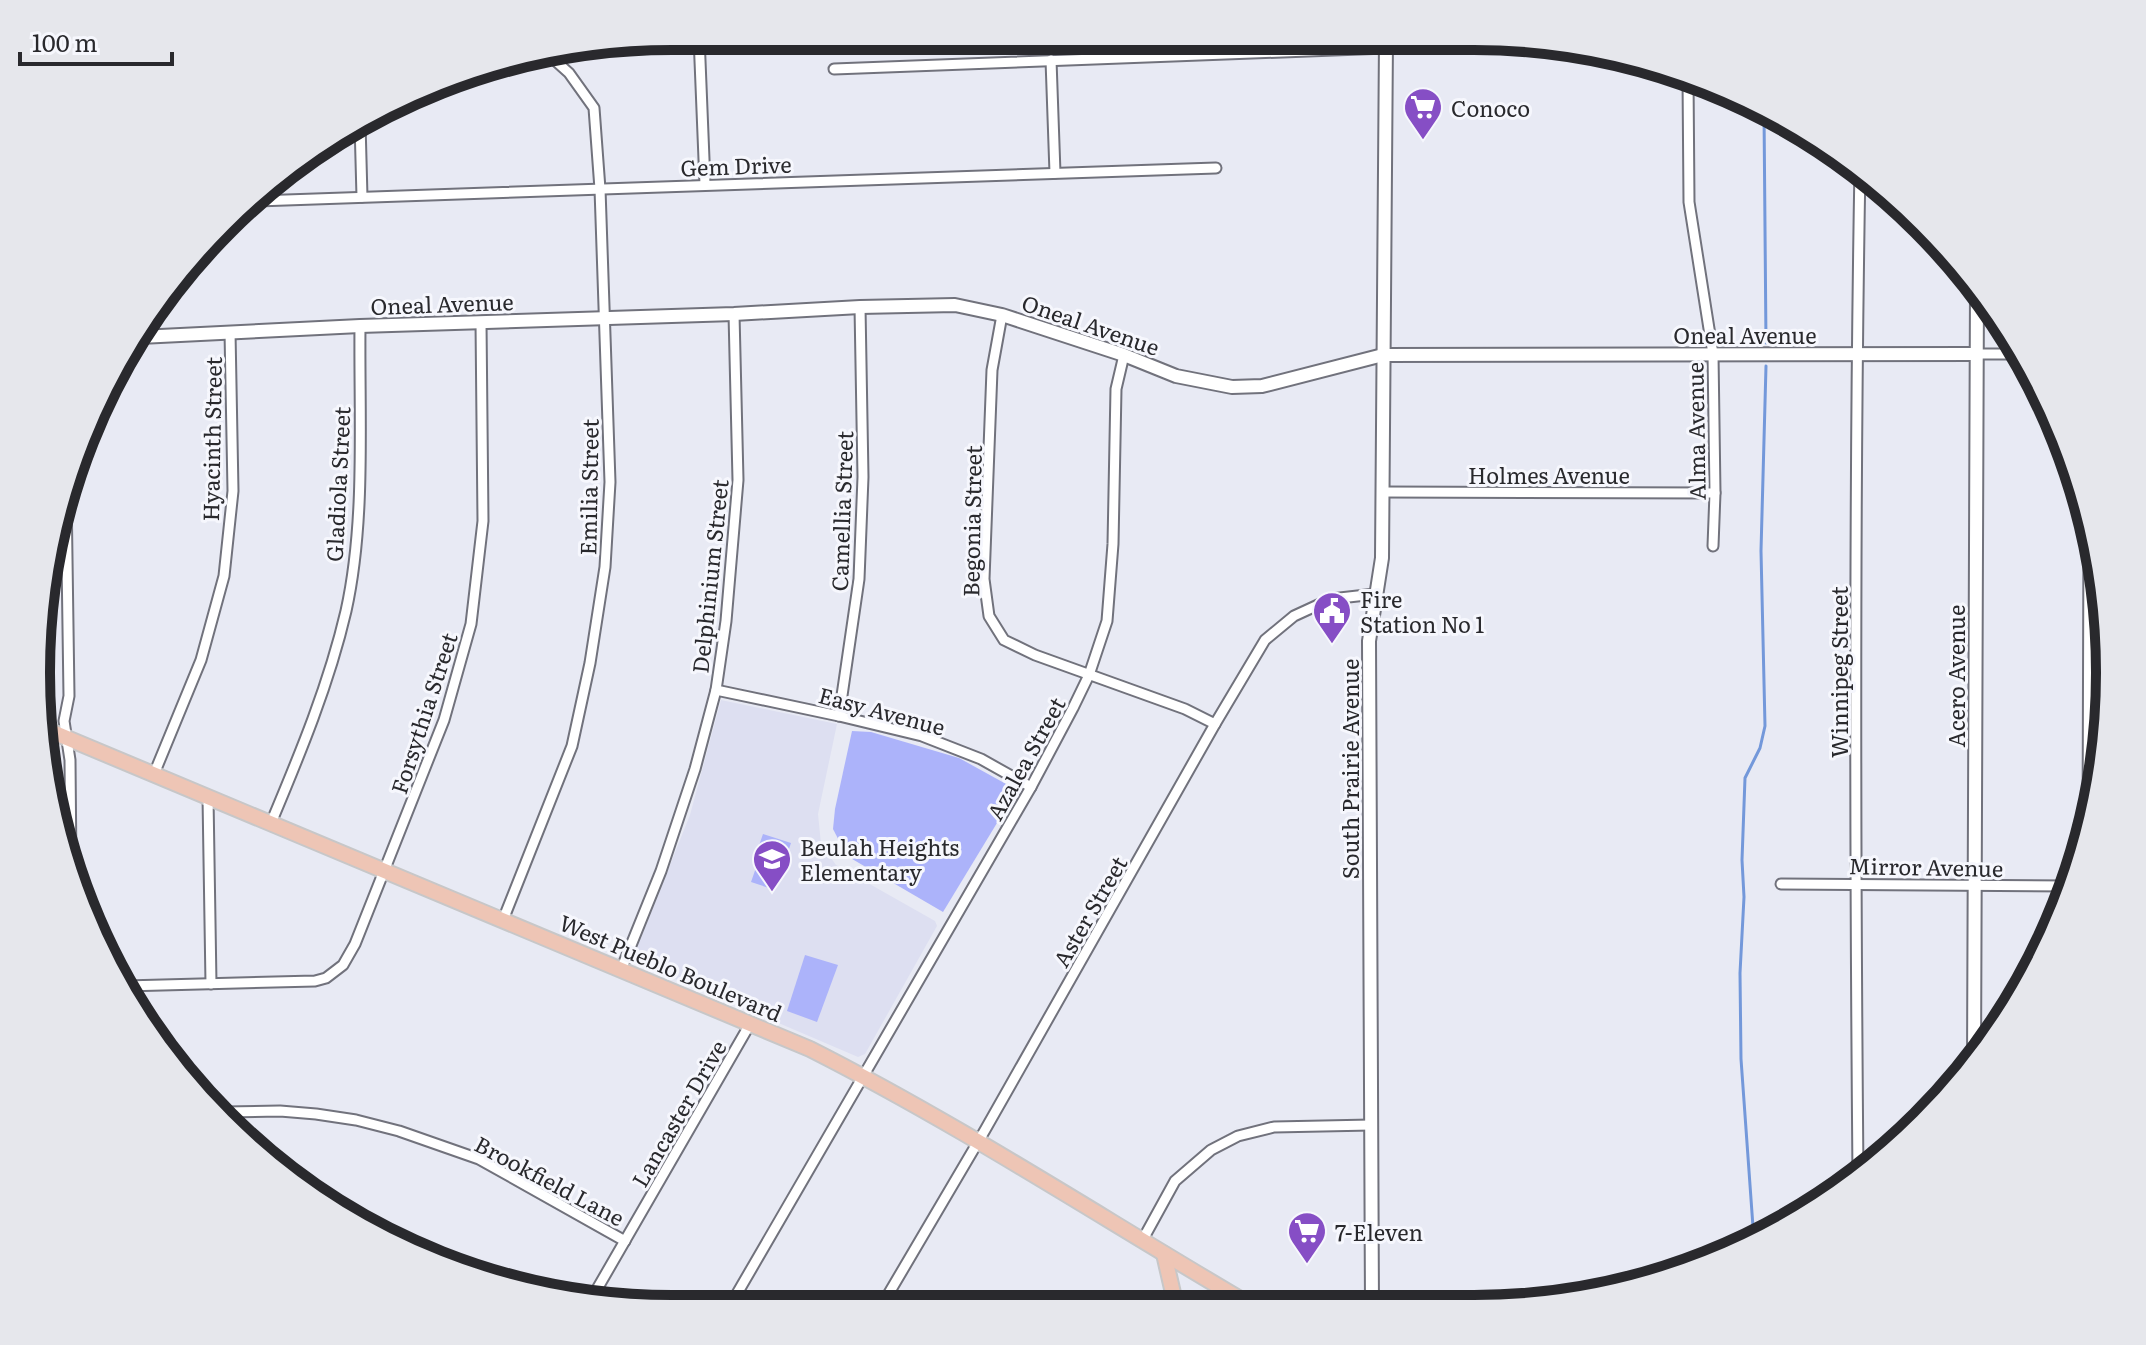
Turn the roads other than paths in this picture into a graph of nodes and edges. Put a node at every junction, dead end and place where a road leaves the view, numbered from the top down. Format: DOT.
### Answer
graph roads {
  1 [pos="700,50"];
  2 [pos="1260,50"];
  3 [pos="1386,50"];
  4 [pos="1051,60"];
  5 [pos="556,61"];
  6 [pos="834,69"];
  7 [pos="1688,88"];
  8 [pos="360,133"];
  9 [pos="1216,168"];
  10 [pos="1055,173"];
  11 [pos="705,184"];
  12 [pos="1860,185"];
  13 [pos="600,189"];
  14 [pos="362,197"];
  15 [pos="266,201"];
  16 [pos="860,307"];
  17 [pos="1977,307"];
  18 [pos="734,314"];
  19 [pos="1002,315"];
  20 [pos="604,317"];
  21 [pos="481,322"];
  22 [pos="360,326"];
  23 [pos="230,332"];
  24 [pos="149,337"];
  25 [pos="1713,354"];
  26 [pos="1976,354"];
  27 [pos="2008,354"];
  28 [pos="1124,355"];
  29 [pos="1383,355"];
  30 [pos="1857,355"];
  31 [pos="1383,492"];
  32 [pos="1715,493"];
  33 [pos="67,531"];
  34 [pos="1713,546"];
  35 [pos="2089,579"];
  36 [pos="1375,594"];
  37 [pos="1089,675"];
  38 [pos="716,690"];
  39 [pos="839,716"];
  40 [pos="1215,724"];
  41 [pos="53,732"];
  42 [pos="67,737"];
  43 [pos="2088,770"];
  44 [pos="154,774"];
  45 [pos="1031,787"];
  46 [pos="208,797"];
  47 [pos="271,823"];
  48 [pos="71,833"];
  49 [pos="386,871"];
  50 [pos="1855,883"];
  51 [pos="1781,884"];
  52 [pos="1975,885"];
  53 [pos="2058,886"];
  54 [pos="503,920"];
  55 [pos="621,970"];
  56 [pos="211,984"];
  57 [pos="134,986"];
  58 [pos="750,1024"];
  59 [pos="1974,1041"];
  60 [pos="862,1076"];
  61 [pos="231,1112"];
  62 [pos="1371,1125"];
  63 [pos="977,1142"];
  64 [pos="1858,1161"];
  65 [pos="625,1241"];
  66 [pos="1142,1241"];
  67 [pos="1164,1254"];
  68 [pos="596,1291"];
  69 [pos="736,1295"];
  70 [pos="888,1295"];
  71 [pos="1173,1295"];
  72 [pos="1233,1295"];
  73 [pos="1372,1295"];
  1 -- 11 [label="street"];
  2 -- 4 [label="street"];
  3 -- 29 [label="street, South Prairie Avenue"];
  4 -- 6 [label="street"];
  4 -- 10 [label="street"];
  5 -- 13 [label="street, Emilia Street"];
  7 -- 25 [label="street, Alma Avenue"];
  8 -- 14 [label="street"];
  9 -- 10 [label="street, Gem Drive"];
  10 -- 11 [label="street, Gem Drive"];
  11 -- 13 [label="street, Gem Drive"];
  12 -- 30 [label="street, Winnipeg Street"];
  13 -- 14 [label="street, Gem Drive"];
  13 -- 20 [label="street, Emilia Street"];
  14 -- 15 [label="street, Gem Drive"];
  16 -- 18 [label="street, Oneal Avenue"];
  16 -- 19 [label="street, Oneal Avenue"];
  16 -- 39 [label="street, Camellia Street"];
  17 -- 26 [label="street, Acero Avenue"];
  18 -- 20 [label="street, Oneal Avenue"];
  18 -- 38 [label="street, Delphinium Street"];
  19 -- 28 [label="street, Oneal Avenue"];
  19 -- 37 [label="street, Begonia Street"];
  20 -- 21 [label="street, Oneal Avenue"];
  20 -- 54 [label="street, Emilia Street"];
  21 -- 22 [label="street, Oneal Avenue"];
  21 -- 49 [label="street, Forsythia Street"];
  22 -- 23 [label="street, Oneal Avenue"];
  22 -- 47 [label="street, Gladiola Street"];
  23 -- 24 [label="street, Oneal Avenue"];
  23 -- 44 [label="street, Hyacinth Street"];
  25 -- 29 [label="street, Oneal Avenue"];
  25 -- 30 [label="street, Oneal Avenue"];
  25 -- 32 [label="street, Alma Avenue"];
  26 -- 27 [label="street, Oneal Avenue"];
  26 -- 30 [label="street, Oneal Avenue"];
  26 -- 52 [label="street, Acero Avenue"];
  28 -- 29 [label="street, Oneal Avenue"];
  28 -- 37 [label="street, Azalea Street"];
  29 -- 31 [label="street, South Prairie Avenue"];
  30 -- 50 [label="street, Winnipeg Street"];
  31 -- 32 [label="street, Holmes Avenue"];
  31 -- 36 [label="street, South Prairie Avenue"];
  32 -- 34 [label="street, Alma Avenue"];
  33 -- 42 [label="street"];
  35 -- 43 [label="street"];
  36 -- 40 [label="street, Aster Street"];
  36 -- 62 [label="street, South Prairie Avenue"];
  37 -- 40 [label="street, Begonia Street"];
  37 -- 45 [label="street, Azalea Street"];
  38 -- 39 [label="street, Easy Avenue"];
  38 -- 55 [label="street, Delphinium Street"];
  39 -- 45 [label="street, Easy Avenue"];
  40 -- 63 [label="street, Aster Street"];
  41 -- 42 [label="main road, West Pueblo Boulevard"];
  42 -- 44 [label="main road, West Pueblo Boulevard"];
  42 -- 48 [label="street"];
  44 -- 46 [label="main road, West Pueblo Boulevard"];
  45 -- 60 [label="street, Azalea Street"];
  46 -- 47 [label="main road, West Pueblo Boulevard"];
  46 -- 56 [label="street"];
  47 -- 49 [label="main road, West Pueblo Boulevard"];
  49 -- 54 [label="main road, West Pueblo Boulevard"];
  49 -- 56 [label="street, Forsythia Street"];
  50 -- 51 [label="street, Mirror Avenue"];
  50 -- 52 [label="street, Mirror Avenue"];
  50 -- 64 [label="street, Winnipeg Street"];
  52 -- 53 [label="street, Mirror Avenue"];
  52 -- 59 [label="street, Acero Avenue"];
  54 -- 55 [label="main road, West Pueblo Boulevard"];
  55 -- 58 [label="main road, West Pueblo Boulevard"];
  56 -- 57 [label="street, Forsythia Street"];
  58 -- 60 [label="main road, West Pueblo Boulevard"];
  58 -- 65 [label="street, Lancaster Drive"];
  60 -- 63 [label="main road, West Pueblo Boulevard"];
  60 -- 69 [label="street, Azalea Street"];
  61 -- 65 [label="street, Brookfield Lane"];
  62 -- 66 [label="street"];
  62 -- 73 [label="street, South Prairie Avenue"];
  63 -- 66 [label="main road, West Pueblo Boulevard"];
  63 -- 70 [label="street, Aster Street"];
  65 -- 68 [label="street, Lancaster Drive"];
  66 -- 67 [label="main road, West Pueblo Boulevard"];
  67 -- 71 [label="main road"];
  67 -- 72 [label="main road, West Pueblo Boulevard"];
}
